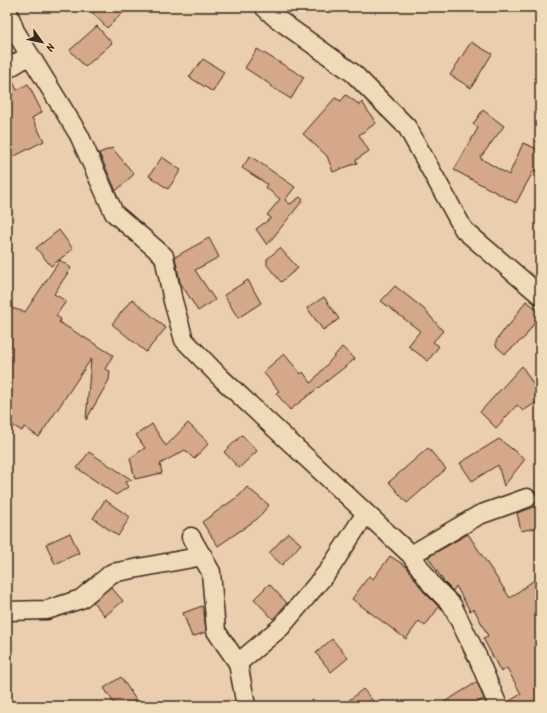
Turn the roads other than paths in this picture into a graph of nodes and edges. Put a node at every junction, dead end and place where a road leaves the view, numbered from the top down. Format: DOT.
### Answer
graph roads {
  1 [pos="264,7"];
  2 [pos="7,9"];
  3 [pos="30,55"];
  4 [pos="7,69"];
  5 [pos="540,295"];
  6 [pos="528,498"];
  7 [pos="366,513"];
  8 [pos="191,536"];
  9 [pos="411,555"];
  10 [pos="203,556"];
  11 [pos="7,611"];
  12 [pos="238,663"];
  13 [pos="246,706"];
  14 [pos="498,706"];
  1 -- 5 [label="street"];
  2 -- 3 [label="street"];
  3 -- 4 [label="street"];
  3 -- 7 [label="street"];
  6 -- 9 [label="street"];
  7 -- 9 [label="street"];
  7 -- 12 [label="street"];
  8 -- 10 [label="street"];
  9 -- 14 [label="street"];
  10 -- 11 [label="street"];
  10 -- 12 [label="street"];
  12 -- 13 [label="street"];
}
